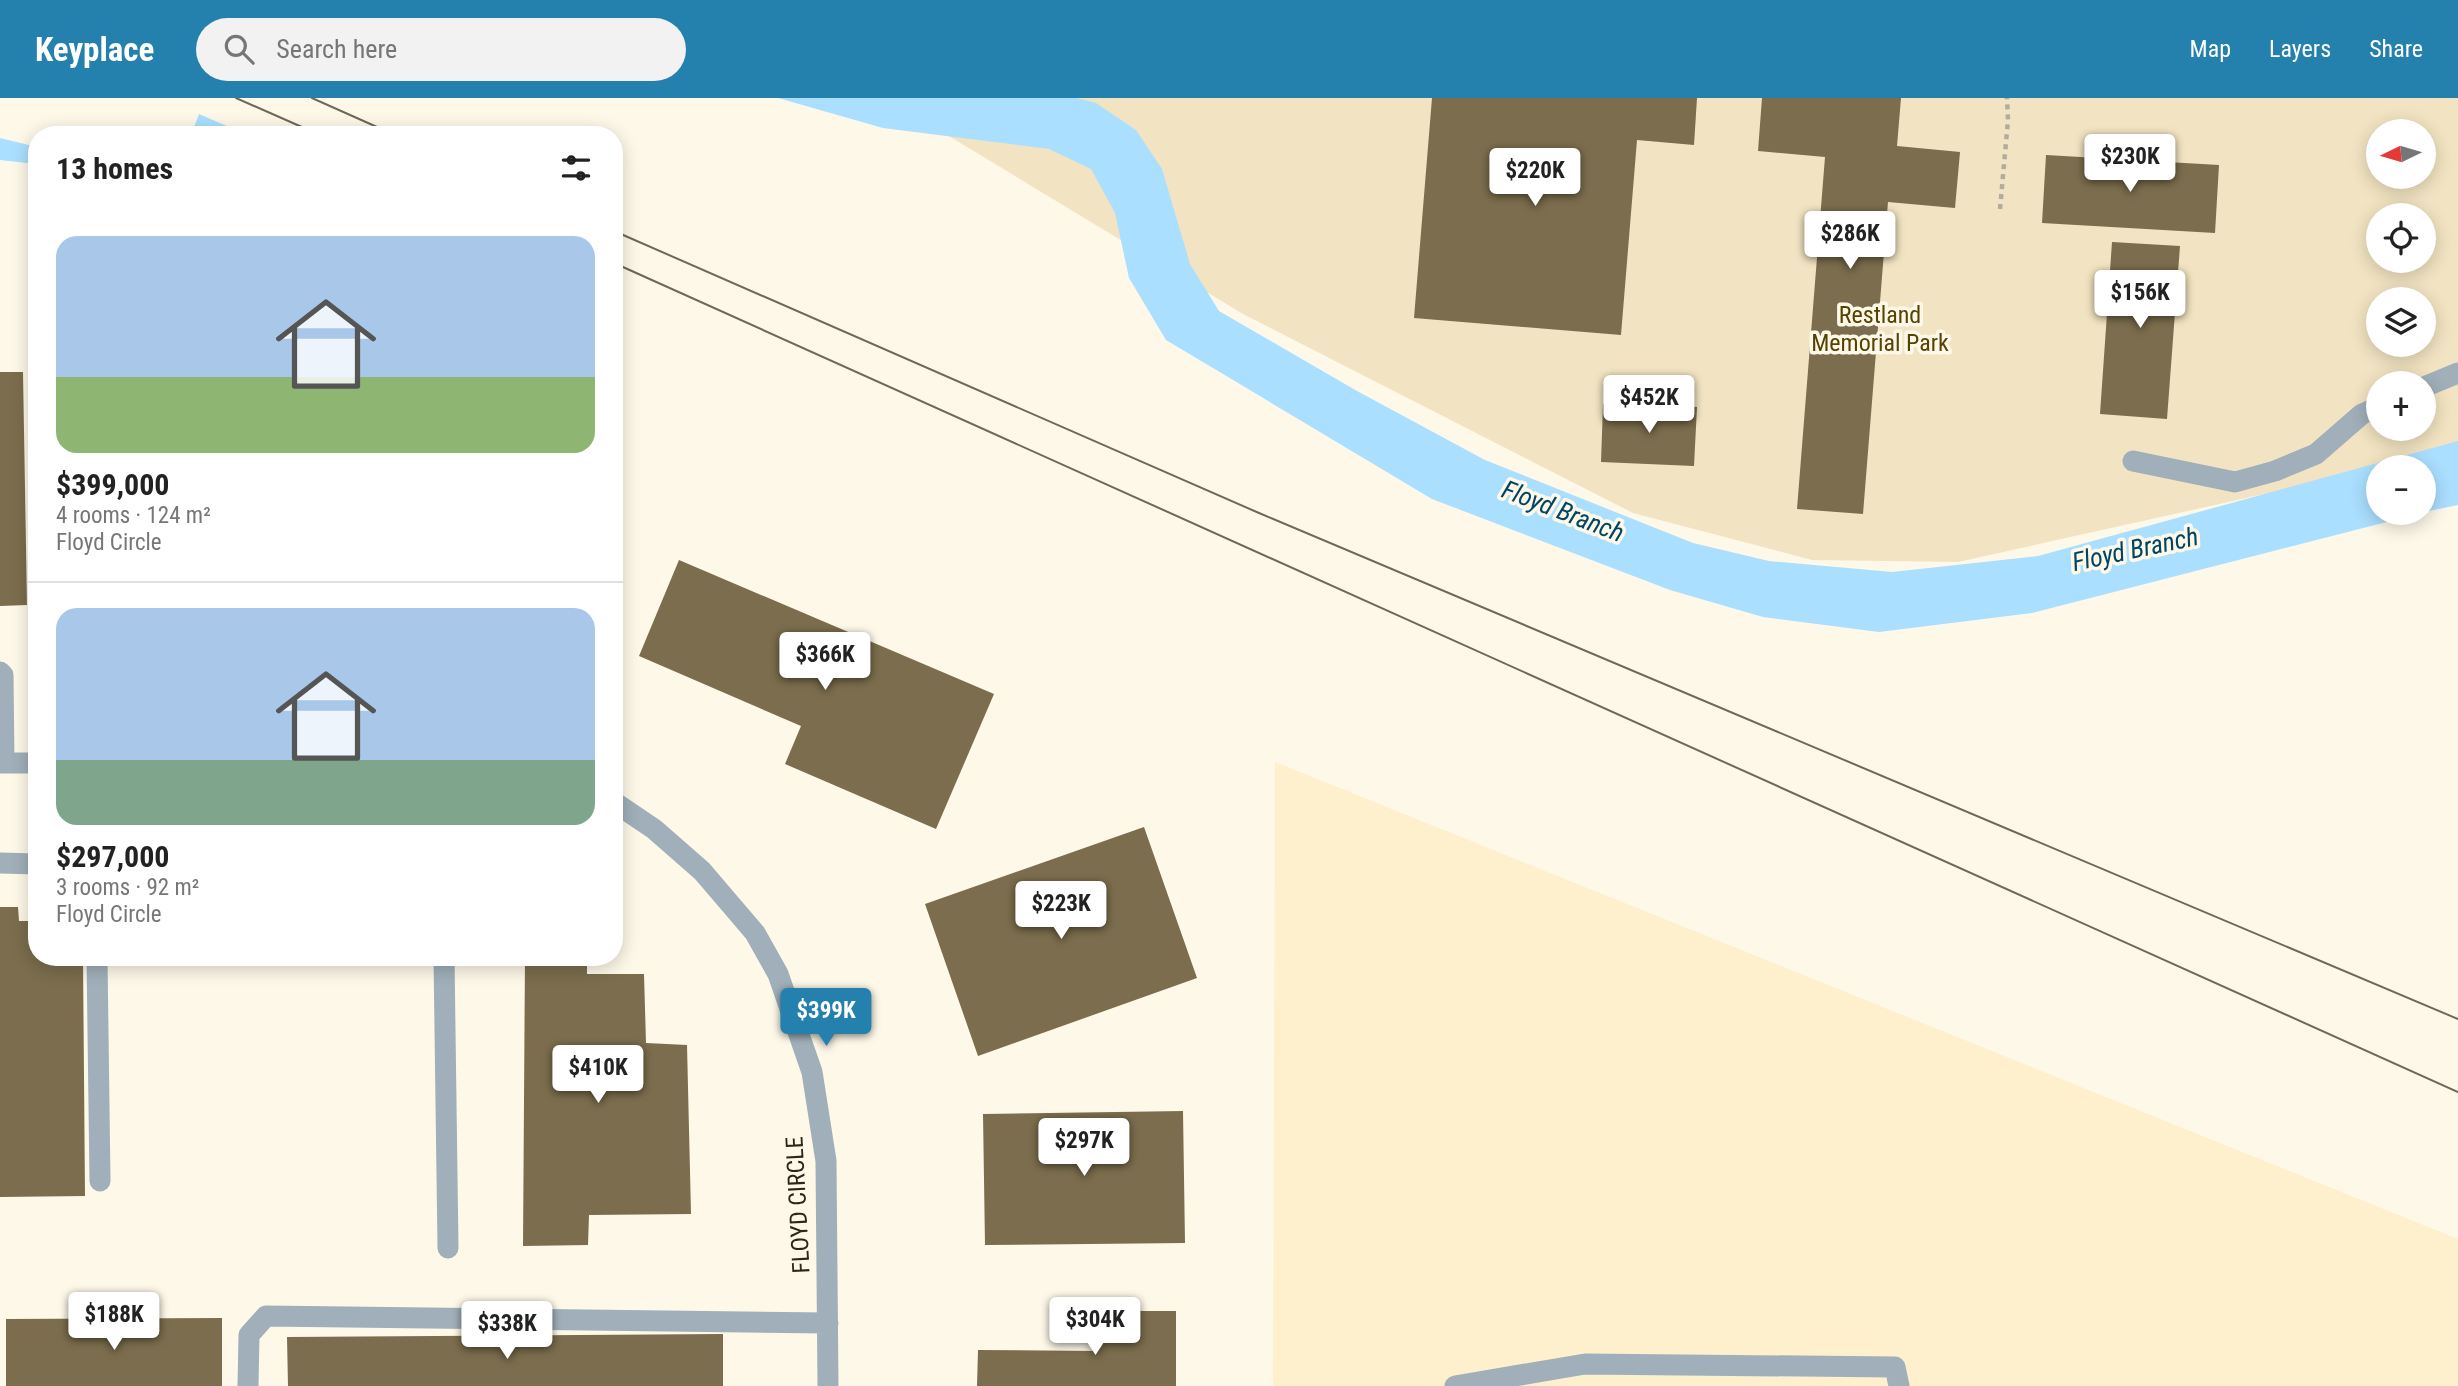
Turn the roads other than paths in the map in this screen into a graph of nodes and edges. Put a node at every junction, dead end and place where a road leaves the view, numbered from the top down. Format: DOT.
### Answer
graph roads {
  1 [pos="2458,373"];
  2 [pos="2436,382"];
  3 [pos="2366,412"];
  4 [pos="2133,461"];
  5 [pos="0,672"];
  6 [pos="2,763"];
  7 [pos="28,763"];
  8 [pos="623,808"];
  9 [pos="0,863"];
  10 [pos="28,864"];
  11 [pos="97,966"];
  12 [pos="444,966"];
  13 [pos="100,1181"];
  14 [pos="448,1248"];
  15 [pos="828,1323"];
  16 [pos="248,1386"];
  17 [pos="828,1386"];
  18 [pos="1455,1386"];
  19 [pos="1899,1386"];
  1 -- 2 [label="street"];
  3 -- 4 [label="street"];
  5 -- 6 [label="street"];
  6 -- 7 [label="street"];
  8 -- 15 [label="street, FLOYD CIRCLE"];
  9 -- 10 [label="street"];
  11 -- 13 [label="street"];
  12 -- 14 [label="street"];
  15 -- 16 [label="street"];
  15 -- 17 [label="street, FLOYD CIRCLE"];
  18 -- 19 [label="street"];
}
